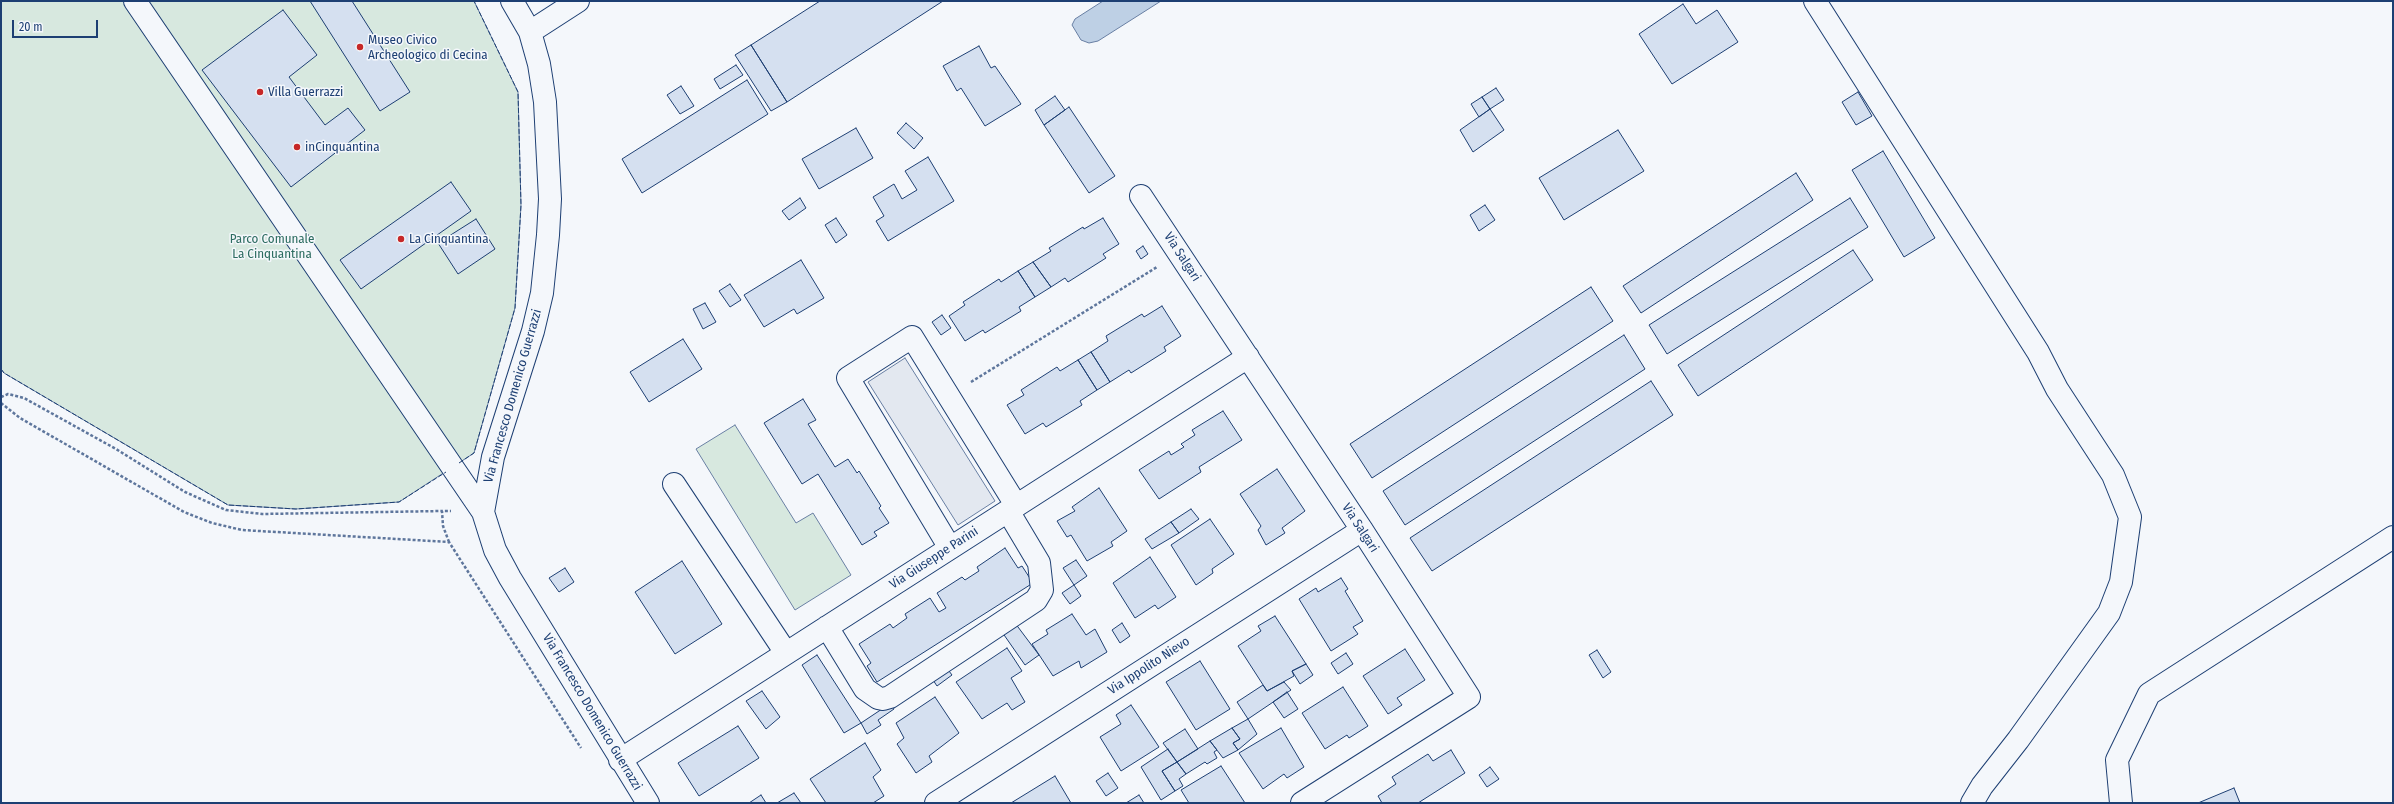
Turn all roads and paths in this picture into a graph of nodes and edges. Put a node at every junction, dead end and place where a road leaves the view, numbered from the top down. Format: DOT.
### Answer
graph roads {
  1 [pos="134,1"];
  2 [pos="512,1"];
  3 [pos="578,1"];
  4 [pos="1815,1"];
  5 [pos="530,32"];
  6 [pos="1141,196"];
  7 [pos="1179,253"];
  8 [pos="1248,357"];
  9 [pos="950,396"];
  10 [pos="1,397"];
  11 [pos="1,403"];
  12 [pos="674,484"];
  13 [pos="1012,508"];
  14 [pos="442,511"];
  15 [pos="483,512"];
  16 [pos="1362,530"];
  17 [pos="2393,537"];
  18 [pos="950,548"];
  19 [pos="827,627"];
  20 [pos="786,653"];
  21 [pos="583,751"];
  22 [pos="620,760"];
  23 [pos="648,803"];
  24 [pos="936,803"];
  25 [pos="1302,803"];
  26 [pos="1972,803"];
  27 [pos="2121,803"];
  1 -- 15 [label="street"];
  2 -- 5 [label="street, Via Francesco Domenico Guerrazzi"];
  3 -- 5 [label="street"];
  4 -- 26 [label="street"];
  5 -- 15 [label="street, Via Francesco Domenico Guerrazzi"];
  6 -- 7 [label="street, Via Salgari"];
  7 -- 8 [label="street, Via Salgari"];
  7 -- 9 [label="path"];
  8 -- 13 [label="street, Via Giuseppe Parini"];
  8 -- 16 [label="street, Via Salgari"];
  9 -- 13 [label="street"];
  9 -- 18 [label="street"];
  10 -- 14 [label="path"];
  11 -- 21 [label="path"];
  12 -- 20 [label="street"];
  13 -- 18 [label="street, Via Giuseppe Parini"];
  13 -- 19 [label="street"];
  15 -- 22 [label="street, Via Francesco Domenico Guerrazzi"];
  16 -- 24 [label="street, Via Ippolito Nievo"];
  16 -- 25 [label="street, Via Salgari"];
  17 -- 27 [label="street"];
  18 -- 19 [label="street, Via Giuseppe Parini"];
  19 -- 20 [label="street, Via Giuseppe Parini"];
  20 -- 22 [label="street, Via Giuseppe Parini"];
  22 -- 23 [label="street, Via Francesco Domenico Guerrazzi"];
}
